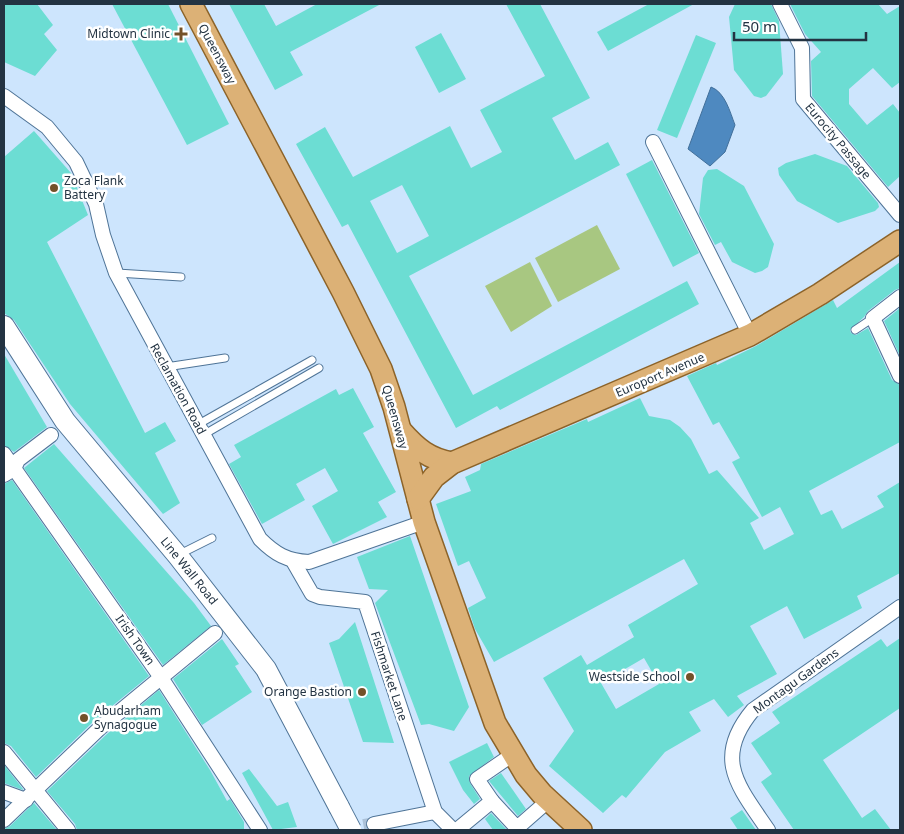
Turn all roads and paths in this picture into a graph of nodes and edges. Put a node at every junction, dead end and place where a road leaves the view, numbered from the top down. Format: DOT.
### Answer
graph roads {
  1 [pos="191,4"];
  2 [pos="780,4"];
  3 [pos="4,96"];
  4 [pos="653,142"];
  5 [pos="900,215"];
  6 [pos="900,241"];
  7 [pos="116,273"];
  8 [pos="181,277"];
  9 [pos="900,296"];
  10 [pos="873,318"];
  11 [pos="4,326"];
  12 [pos="856,330"];
  13 [pos="750,334"];
  14 [pos="225,358"];
  15 [pos="312,360"];
  16 [pos="166,367"];
  17 [pos="318,368"];
  18 [pos="900,376"];
  19 [pos="398,428"];
  20 [pos="200,430"];
  21 [pos="51,435"];
  22 [pos="4,454"];
  23 [pos="452,463"];
  24 [pos="9,472"];
  25 [pos="418,499"];
  26 [pos="424,522"];
  27 [pos="212,538"];
  28 [pos="178,556"];
  29 [pos="293,561"];
  30 [pos="900,607"];
  31 [pos="215,633"];
  32 [pos="162,679"];
  33 [pos="4,752"];
  34 [pos="512,755"];
  35 [pos="4,792"];
  36 [pos="31,795"];
  37 [pos="548,800"];
  38 [pos="492,801"];
  39 [pos="435,812"];
  40 [pos="4,820"];
  41 [pos="374,824"];
  42 [pos="68,830"];
  43 [pos="260,830"];
  44 [pos="351,830"];
  45 [pos="453,830"];
  46 [pos="457,830"];
  47 [pos="581,830"];
  48 [pos="768,830"];
  1 -- 19 [label="main road, Queensway"];
  2 -- 5 [label="street, Eurocity Passage"];
  3 -- 7 [label="street, Reclamation Road"];
  4 -- 13 [label="street"];
  6 -- 13 [label="main road, Europort Avenue"];
  7 -- 8 [label="lane"];
  7 -- 16 [label="street, Reclamation Road"];
  9 -- 10 [label="street"];
  10 -- 12 [label="lane"];
  10 -- 18 [label="street"];
  11 -- 28 [label="street, Line Wall Road"];
  13 -- 23 [label="main road, Europort Avenue"];
  14 -- 16 [label="lane"];
  15 -- 20 [label="lane"];
  16 -- 20 [label="street, Reclamation Road"];
  17 -- 20 [label="lane"];
  19 -- 23 [label="main road"];
  19 -- 25 [label="main road, Queensway"];
  20 -- 29 [label="street, Reclamation Road"];
  21 -- 24 [label="street"];
  22 -- 24 [label="street, Irish Town"];
  23 -- 25 [label="main road, Europort Avenue"];
  24 -- 32 [label="street, Irish Town"];
  25 -- 26 [label="main road, Queensway"];
  26 -- 29 [label="street"];
  26 -- 34 [label="main road, Queensway"];
  27 -- 28 [label="lane"];
  28 -- 44 [label="street, Line Wall Road, bridge"];
  29 -- 39 [label="street, Fishmarket Lane"];
  30 -- 48 [label="street, Montagu Gardens"];
  31 -- 32 [label="street"];
  32 -- 36 [label="street"];
  32 -- 43 [label="street, Irish Town"];
  33 -- 36 [label="street"];
  34 -- 37 [label="main road, Queensway"];
  34 -- 38 [label="street"];
  35 -- 36 [label="street"];
  36 -- 40 [label="street"];
  36 -- 42 [label="street"];
  37 -- 38 [label="street"];
  37 -- 47 [label="main road, Queensway"];
  38 -- 46 [label="street"];
  39 -- 41 [label="street"];
  39 -- 45 [label="street, Fishmarket Lane"];
}
